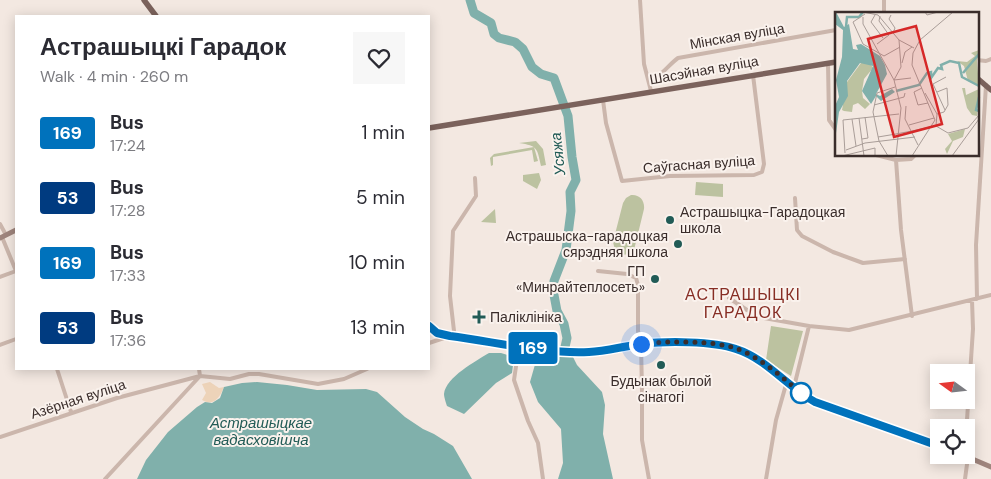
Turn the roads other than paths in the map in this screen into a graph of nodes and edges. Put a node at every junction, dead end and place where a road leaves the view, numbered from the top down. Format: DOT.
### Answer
graph roads {
  1 [pos="144,0"];
  2 [pos="640,0"];
  3 [pos="155,15"];
  4 [pos="835,30"];
  5 [pos="991,59"];
  6 [pos="978,60"];
  7 [pos="835,62"];
  8 [pos="828,63"];
  9 [pos="752,74"];
  10 [pos="649,79"];
  11 [pos="978,79"];
  12 [pos="986,85"];
  13 [pos="991,90"];
  14 [pos="651,92"];
  15 [pos="603,100"];
  16 [pos="430,128"];
  17 [pos="835,129"];
  18 [pos="880,156"];
  19 [pos="914,156"];
  20 [pos="896,160"];
  21 [pos="475,178"];
  22 [pos="794,198"];
  23 [pos="0,224"];
  24 [pos="15,230"];
  25 [pos="3,236"];
  26 [pos="904,259"];
  27 [pos="15,268"];
  28 [pos="15,271"];
  29 [pos="598,271"];
  30 [pos="0,278"];
  31 [pos="991,295"];
  32 [pos="729,298"];
  33 [pos="975,299"];
  34 [pos="912,316"];
  35 [pos="809,326"];
  36 [pos="430,327"];
  37 [pos="450,336"];
  38 [pos="15,339"];
  39 [pos="430,343"];
  40 [pos="641,344"];
  41 [pos="0,345"];
  42 [pos="519,346"];
  43 [pos="57,370"];
  44 [pos="199,370"];
  45 [pos="365,370"];
  46 [pos="200,376"];
  47 [pos="787,381"];
  48 [pos="794,387"];
  49 [pos="72,412"];
  50 [pos="967,419"];
  51 [pos="0,437"];
  52 [pos="930,443"];
  53 [pos="975,460"];
  54 [pos="965,464"];
  55 [pos="991,466"];
  56 [pos="105,479"];
  57 [pos="543,479"];
  58 [pos="649,479"];
  59 [pos="766,479"];
  60 [pos="965,479"];
  1 -- 3 [label="main road"];
  2 -- 10 [label="street"];
  4 -- 10 [label="street, Мінская вуліца"];
  5 -- 6 [label="street"];
  7 -- 8 [label="main road, Шасэйная вуліца"];
  8 -- 9 [label="main road, Шасэйная вуліца"];
  8 -- 17 [label="street"];
  9 -- 14 [label="main road, Шасэйная вуліца"];
  9 -- 15 [label="street, Саўгасная вуліца"];
  10 -- 14 [label="street"];
  11 -- 12 [label="main road"];
  12 -- 13 [label="main road"];
  12 -- 33 [label="street"];
  14 -- 15 [label="main road, Шасэйная вуліца"];
  15 -- 16 [label="main road, Шасэйная вуліца"];
  18 -- 20 [label="street"];
  19 -- 20 [label="street"];
  20 -- 26 [label="street"];
  21 -- 37 [label="street"];
  22 -- 26 [label="street"];
  23 -- 25 [label="street"];
  24 -- 25 [label="street"];
  25 -- 27 [label="street"];
  26 -- 34 [label="street"];
  28 -- 30 [label="street"];
  29 -- 40 [label="street"];
  31 -- 33 [label="street"];
  32 -- 35 [label="street"];
  33 -- 34 [label="street"];
  33 -- 50 [label="street"];
  34 -- 35 [label="street"];
  35 -- 48 [label="street"];
  36 -- 37 [label="street"];
  37 -- 39 [label="street"];
  37 -- 42 [label="street"];
  38 -- 41 [label="street"];
  40 -- 42 [label="street"];
  40 -- 47 [label="street"];
  40 -- 58 [label="street"];
  42 -- 57 [label="street"];
  43 -- 49 [label="street"];
  44 -- 46 [label="street"];
  45 -- 46 [label="street, Азёрная вуліца"];
  46 -- 49 [label="street, Азёрная вуліца"];
  46 -- 56 [label="street"];
  47 -- 48 [label="street"];
  47 -- 59 [label="street"];
  48 -- 52 [label="street"];
  49 -- 51 [label="street, Азёрная вуліца"];
  53 -- 55 [label="street"];
  54 -- 60 [label="street"];
}
